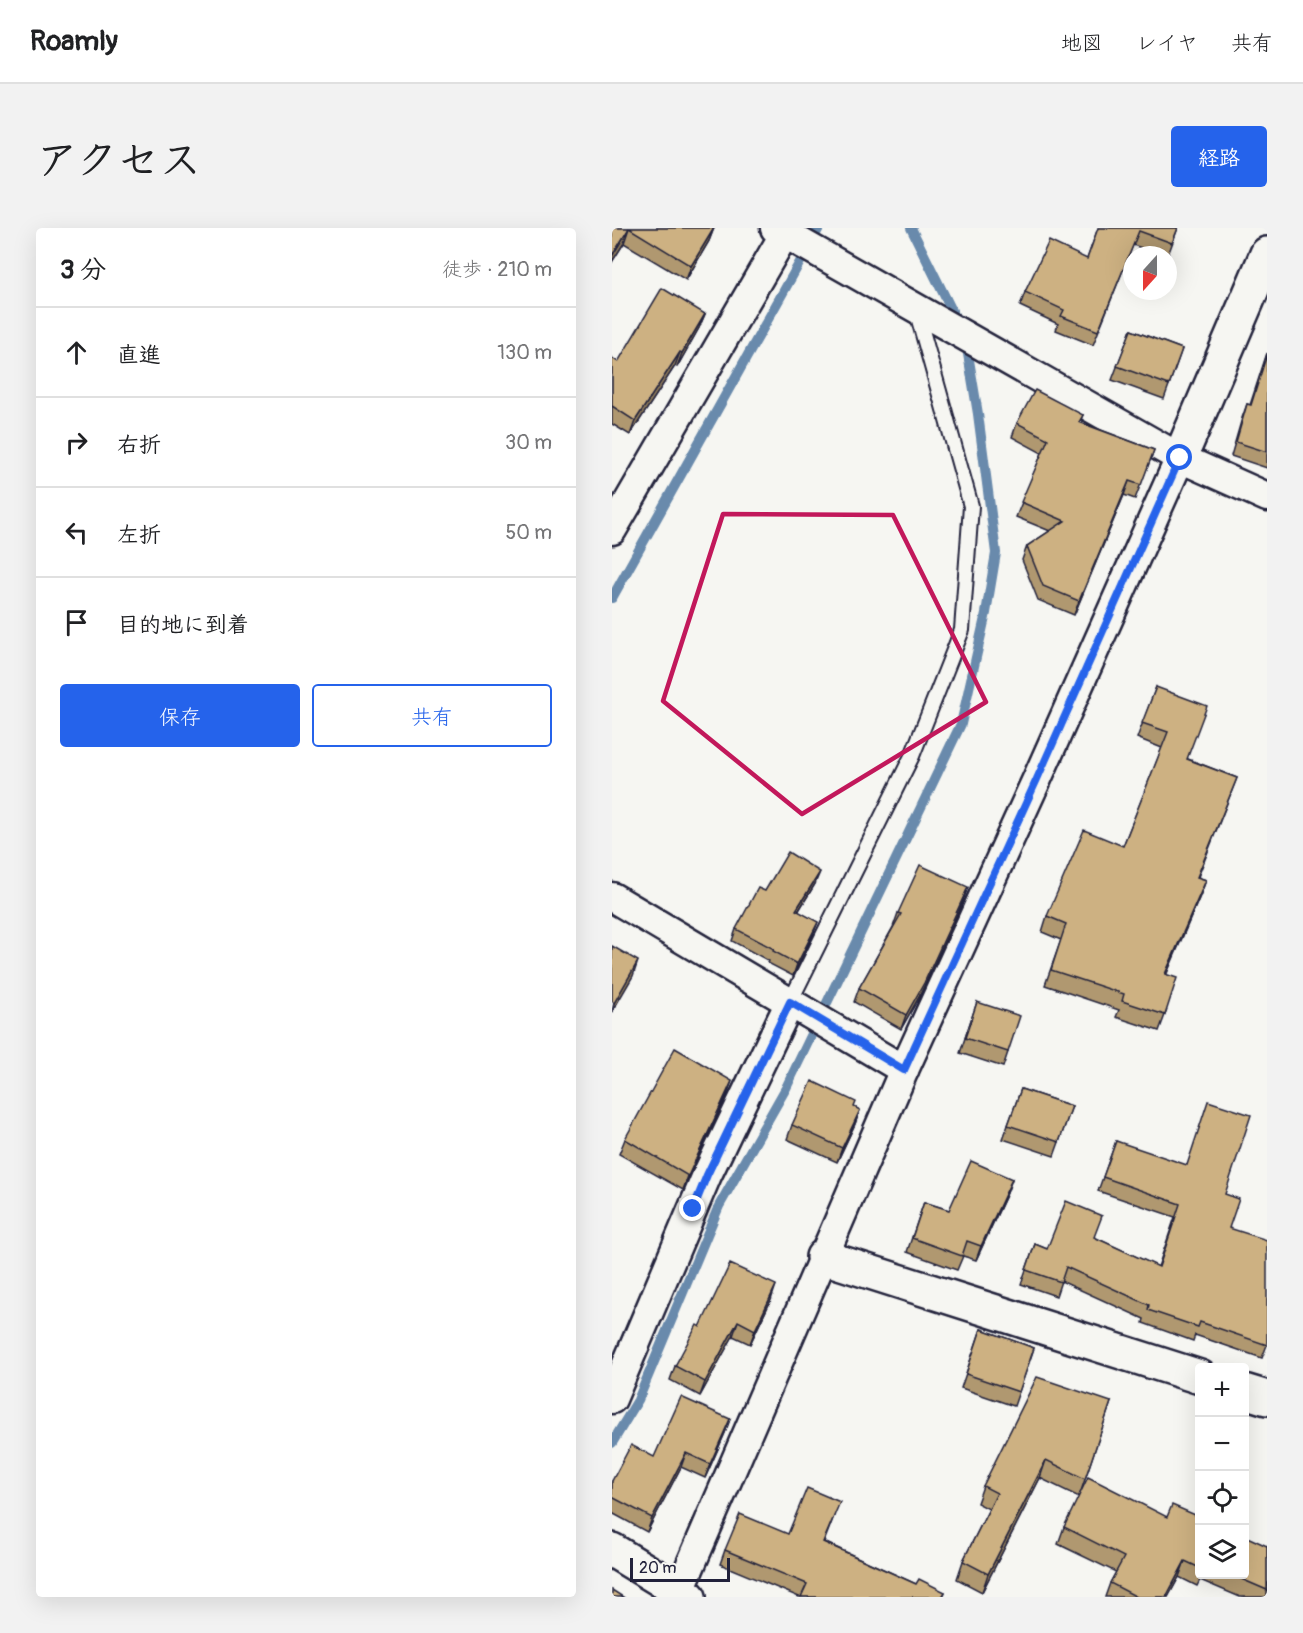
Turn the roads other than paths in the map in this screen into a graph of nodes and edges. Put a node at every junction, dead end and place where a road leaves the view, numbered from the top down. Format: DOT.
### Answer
graph roads {
  1 [pos="783,230"];
  2 [pos="1267,254"];
  3 [pos="915,308"];
  4 [pos="1180,458"];
  5 [pos="1267,497"];
  6 [pos="612,530"];
  7 [pos="612,897"];
  8 [pos="790,1002"];
  9 [pos="904,1070"];
  10 [pos="823,1257"];
  11 [pos="1195,1375"];
  12 [pos="1249,1392"];
  13 [pos="1267,1398"];
  14 [pos="612,1399"];
  15 [pos="612,1550"];
  16 [pos="681,1595"];
  1 -- 3 [label="street"];
  1 -- 6 [label="street"];
  2 -- 4 [label="street"];
  3 -- 4 [label="street"];
  3 -- 8 [label="lane"];
  4 -- 5 [label="street"];
  4 -- 9 [label="street"];
  7 -- 8 [label="street"];
  8 -- 9 [label="street"];
  8 -- 14 [label="street"];
  9 -- 10 [label="street"];
  10 -- 11 [label="street"];
  10 -- 16 [label="street"];
  12 -- 13 [label="street"];
  15 -- 16 [label="street"];
}
